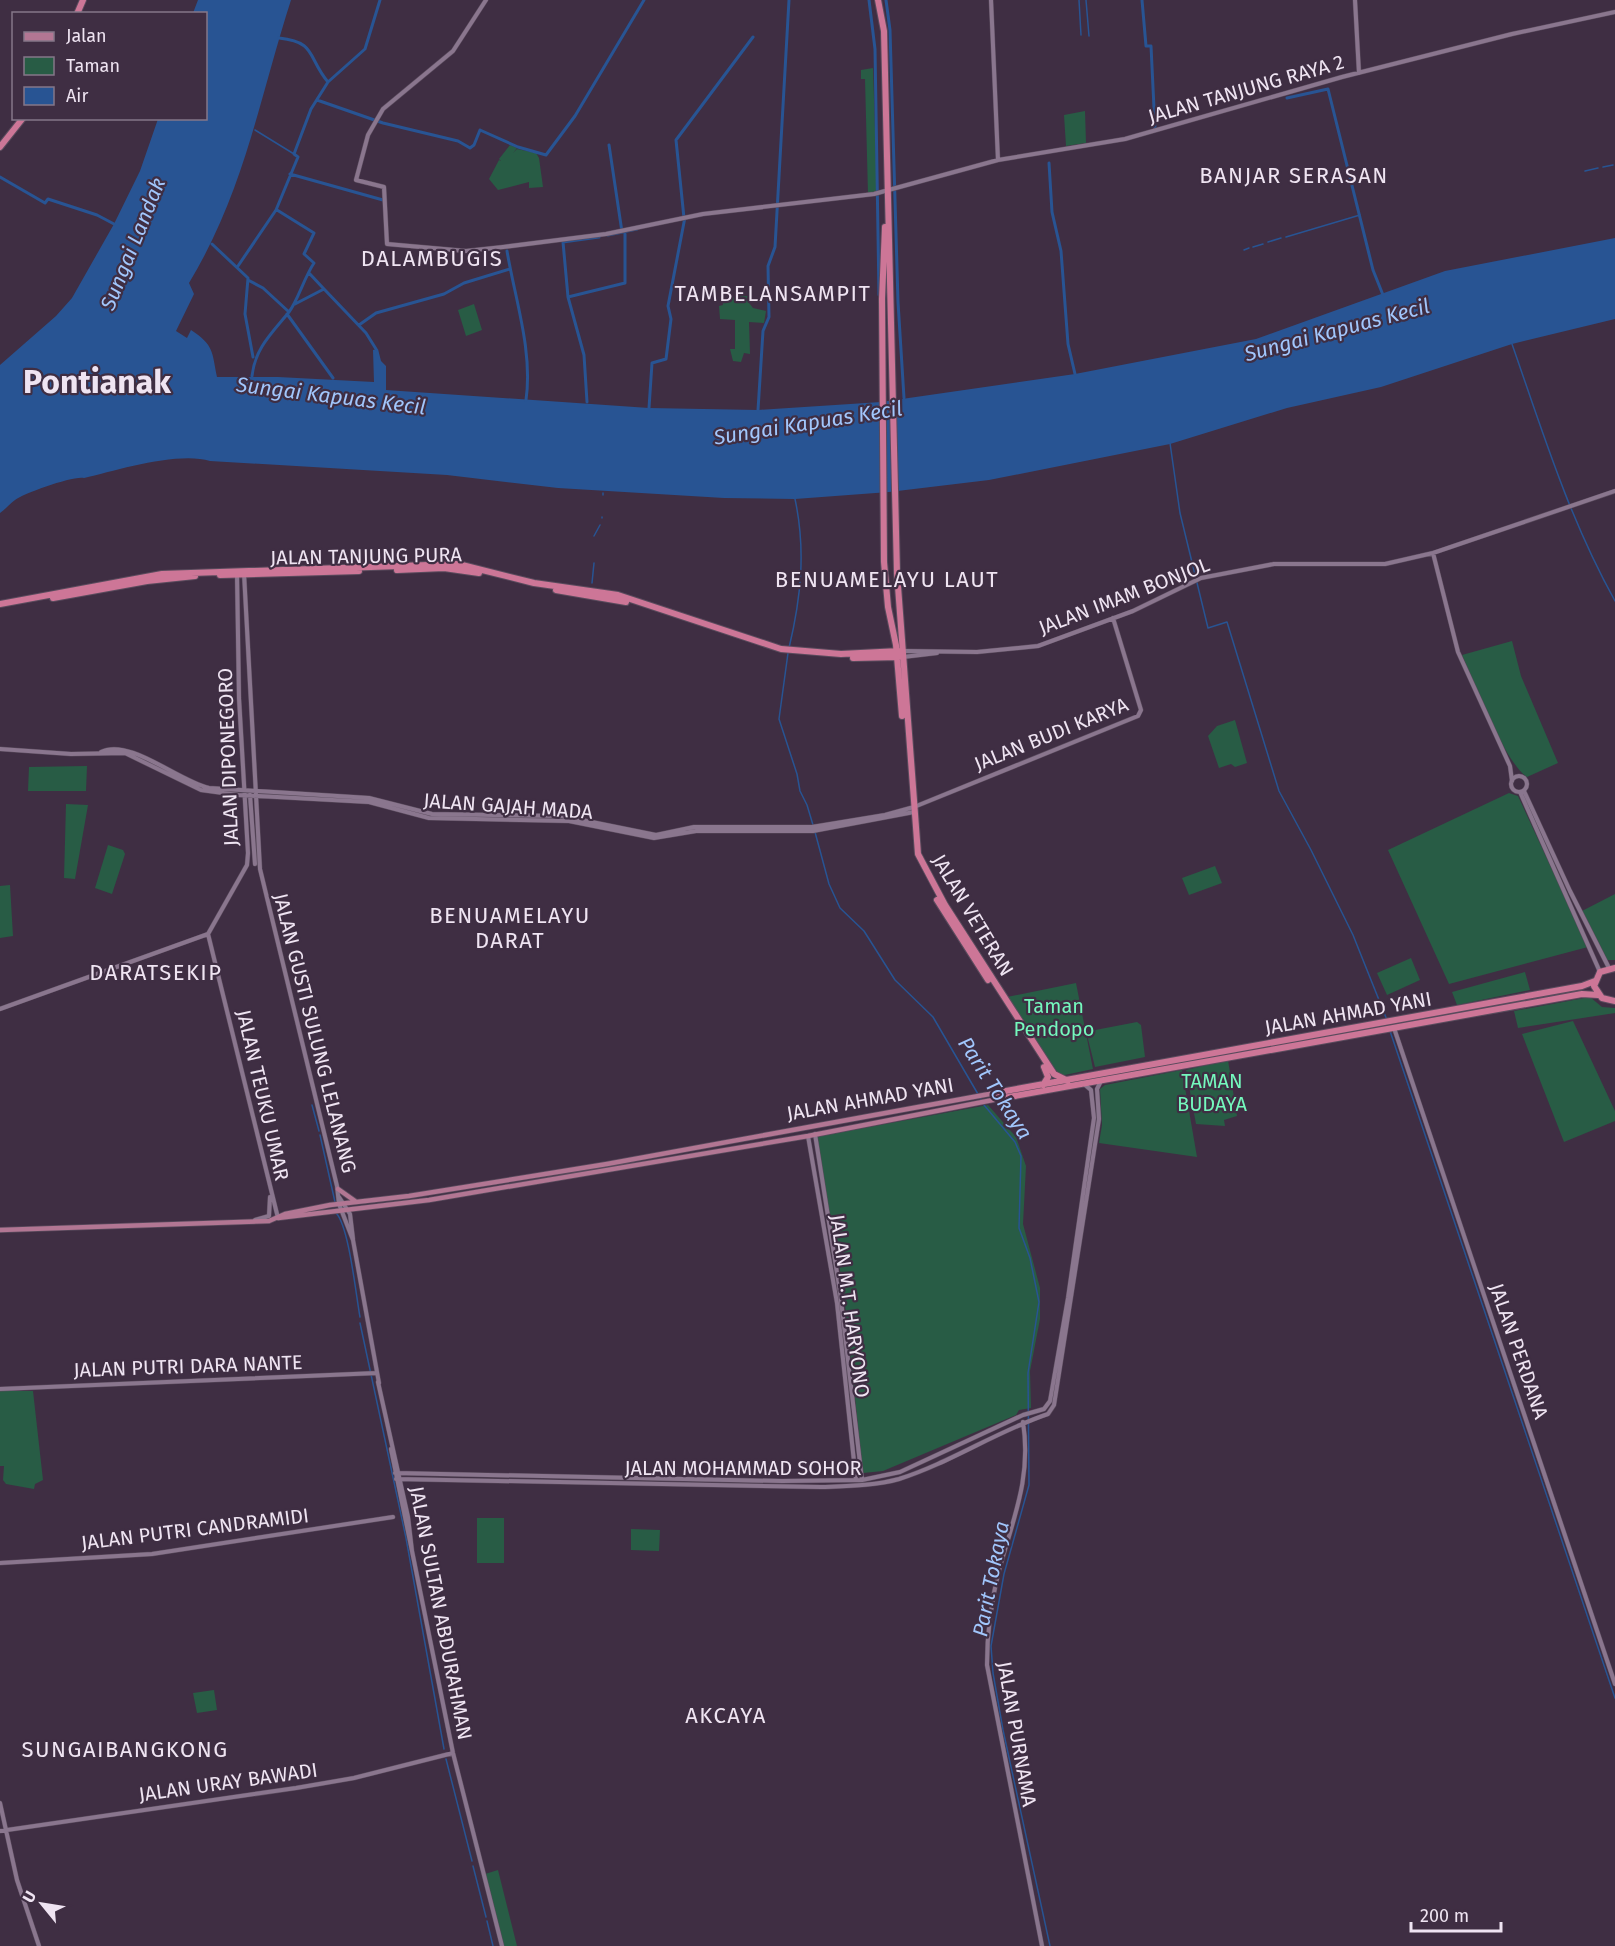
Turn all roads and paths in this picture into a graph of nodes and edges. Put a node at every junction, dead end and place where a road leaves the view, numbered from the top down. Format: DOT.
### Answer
graph roads {
  1 [pos="486,0"];
  2 [pos="877,0"];
  3 [pos="991,0"];
  4 [pos="1356,0"];
  5 [pos="1615,12"];
  6 [pos="1359,73"];
  7 [pos="21,120"];
  8 [pos="0,147"];
  9 [pos="998,160"];
  10 [pos="887,191"];
  11 [pos="1615,491"];
  12 [pos="1433,553"];
  13 [pos="240,572"];
  14 [pos="0,604"];
  15 [pos="238,607"];
  16 [pos="247,607"];
  17 [pos="0,609"];
  18 [pos="1113,618"];
  19 [pos="900,654"];
  20 [pos="0,748"];
  21 [pos="244,759"];
  22 [pos="252,759"];
  23 [pos="1510,766"];
  24 [pos="1521,776"];
  25 [pos="1512,781"];
  26 [pos="1522,791"];
  27 [pos="248,793"];
  28 [pos="256,794"];
  29 [pos="912,810"];
  30 [pos="255,864"];
  31 [pos="247,865"];
  32 [pos="260,869"];
  33 [pos="1568,892"];
  34 [pos="208,934"];
  35 [pos="1612,968"];
  36 [pos="1600,972"];
  37 [pos="1595,981"];
  38 [pos="1598,995"];
  39 [pos="1615,1001"];
  40 [pos="0,1009"];
  41 [pos="1389,1026"];
  42 [pos="1033,1046"];
  43 [pos="1101,1080"];
  44 [pos="1068,1081"];
  45 [pos="1083,1083"];
  46 [pos="1043,1085"];
  47 [pos="996,1096"];
  48 [pos="976,1099"];
  49 [pos="865,1117"];
  50 [pos="1097,1118"];
  51 [pos="867,1123"];
  52 [pos="815,1134"];
  53 [pos="808,1136"];
  54 [pos="694,1148"];
  55 [pos="694,1156"];
  56 [pos="543,1178"];
  57 [pos="338,1189"];
  58 [pos="446,1190"];
  59 [pos="270,1193"];
  60 [pos="448,1196"];
  61 [pos="357,1202"];
  62 [pos="341,1206"];
  63 [pos="348,1209"];
  64 [pos="278,1218"];
  65 [pos="252,1220"];
  66 [pos="0,1230"];
  67 [pos="352,1240"];
  68 [pos="368,1322"];
  69 [pos="1065,1329"];
  70 [pos="375,1373"];
  71 [pos="379,1382"];
  72 [pos="0,1389"];
  73 [pos="1023,1422"];
  74 [pos="961,1448"];
  75 [pos="900,1472"];
  76 [pos="397,1473"];
  77 [pos="465,1476"];
  78 [pos="604,1476"];
  79 [pos="692,1478"];
  80 [pos="901,1478"];
  81 [pos="398,1479"];
  82 [pos="856,1480"];
  83 [pos="862,1480"];
  84 [pos="604,1482"];
  85 [pos="693,1484"];
  86 [pos="803,1484"];
  87 [pos="393,1517"];
  88 [pos="0,1563"];
  89 [pos="1615,1684"];
  90 [pos="453,1754"];
  91 [pos="0,1803"];
  92 [pos="2,1830"];
  93 [pos="39,1946"];
  94 [pos="502,1946"];
  95 [pos="1042,1946"];
  1 -- 10 [label="street, JALAN TANJUNG RAYA 2"];
  2 -- 10 [label="highway"];
  3 -- 9 [label="street"];
  4 -- 6 [label="street"];
  5 -- 6 [label="street, JALAN TANJUNG RAYA 2"];
  6 -- 9 [label="street, JALAN TANJUNG RAYA 2"];
  7 -- 8 [label="highway"];
  9 -- 10 [label="street, JALAN TANJUNG RAYA 2"];
  10 -- 19 [label="highway"];
  10 -- 19 [label="highway"];
  11 -- 12 [label="street, JALAN IMAM BONJOL"];
  12 -- 18 [label="street, JALAN IMAM BONJOL"];
  12 -- 23 [label="street"];
  13 -- 14 [label="highway, JALAN TANJUNG PURA"];
  13 -- 15 [label="street, JALAN DIPONEGORO"];
  13 -- 16 [label="street, JALAN GUSTI SULUNG LELANANG"];
  13 -- 17 [label="highway, JALAN TANJUNG PURA"];
  13 -- 19 [label="highway, JALAN TANJUNG PURA"];
  15 -- 16 [label="street"];
  15 -- 21 [label="street, JALAN DIPONEGORO"];
  16 -- 22 [label="street, JALAN GUSTI SULUNG LELANANG"];
  18 -- 19 [label="street, JALAN IMAM BONJOL"];
  18 -- 29 [label="street, JALAN BUDI KARYA"];
  19 -- 29 [label="highway, JALAN VETERAN"];
  20 -- 27 [label="street, JALAN GAJAH MADA"];
  21 -- 22 [label="street"];
  21 -- 27 [label="street, JALAN DIPONEGORO"];
  22 -- 28 [label="street, JALAN GUSTI SULUNG LELANANG"];
  23 -- 24 [label="street"];
  23 -- 25 [label="street"];
  24 -- 25 [label="street"];
  24 -- 26 [label="street"];
  25 -- 26 [label="street"];
  26 -- 33 [label="street"];
  27 -- 28 [label="street, JALAN GAJAH MADA"];
  27 -- 30 [label="street"];
  27 -- 31 [label="street, JALAN DIPONEGORO"];
  28 -- 29 [label="street, JALAN GAJAH MADA"];
  28 -- 32 [label="street, JALAN GUSTI SULUNG LELANANG"];
  29 -- 42 [label="highway, JALAN VETERAN"];
  30 -- 31 [label="street"];
  30 -- 32 [label="street"];
  31 -- 34 [label="street, JALAN DIPONEGORO"];
  32 -- 57 [label="street, JALAN GUSTI SULUNG LELANANG"];
  33 -- 35 [label="street"];
  33 -- 36 [label="street"];
  34 -- 40 [label="street"];
  34 -- 59 [label="street, JALAN TEUKU UMAR"];
  35 -- 36 [label="highway"];
  36 -- 37 [label="highway"];
  37 -- 38 [label="highway"];
  37 -- 41 [label="highway, JALAN AHMAD YANI"];
  38 -- 39 [label="highway, JALAN AHMAD YANI"];
  38 -- 41 [label="highway, JALAN AHMAD YANI"];
  41 -- 43 [label="highway, JALAN AHMAD YANI"];
  41 -- 44 [label="highway, JALAN AHMAD YANI"];
  41 -- 89 [label="street, JALAN PERDANA"];
  42 -- 44 [label="highway, JALAN VETERAN"];
  42 -- 46 [label="highway, JALAN VETERAN"];
  43 -- 45 [label="highway, JALAN AHMAD YANI"];
  43 -- 50 [label="street"];
  44 -- 46 [label="highway, JALAN AHMAD YANI"];
  45 -- 47 [label="highway, JALAN AHMAD YANI"];
  45 -- 50 [label="street"];
  46 -- 47 [label="highway, JALAN AHMAD YANI"];
  47 -- 48 [label="main road, JALAN AHMAD YANI"];
  48 -- 49 [label="main road, JALAN AHMAD YANI"];
  48 -- 51 [label="main road, JALAN AHMAD YANI"];
  49 -- 51 [label="main road"];
  49 -- 54 [label="main road, JALAN AHMAD YANI"];
  50 -- 69 [label="street"];
  51 -- 52 [label="main road, JALAN AHMAD YANI"];
  52 -- 53 [label="main road, JALAN AHMAD YANI"];
  52 -- 83 [label="street"];
  53 -- 55 [label="main road, JALAN AHMAD YANI"];
  53 -- 82 [label="street, JALAN M.T. HARYONO"];
  54 -- 55 [label="main road"];
  54 -- 56 [label="main road, JALAN AHMAD YANI"];
  55 -- 56 [label="main road, JALAN AHMAD YANI"];
  56 -- 58 [label="main road, JALAN AHMAD YANI"];
  56 -- 60 [label="main road, JALAN AHMAD YANI"];
  57 -- 61 [label="main road"];
  57 -- 62 [label="street, JALAN GUSTI SULUNG LELANANG"];
  58 -- 60 [label="main road"];
  58 -- 61 [label="main road, JALAN AHMAD YANI"];
  59 -- 64 [label="street, JALAN TEUKU UMAR"];
  59 -- 65 [label="street, JALAN TEUKU UMAR"];
  60 -- 63 [label="main road, JALAN AHMAD YANI"];
  61 -- 62 [label="main road, JALAN AHMAD YANI"];
  62 -- 63 [label="main road, JALAN AHMAD YANI"];
  62 -- 64 [label="main road"];
  62 -- 67 [label="street, JALAN SULTAN ABDURAHMAN"];
  63 -- 67 [label="street"];
  64 -- 65 [label="main road"];
  65 -- 66 [label="main road"];
  67 -- 68 [label="street, JALAN SULTAN ABDURAHMAN"];
  68 -- 70 [label="street, JALAN SULTAN ABDURAHMAN"];
  68 -- 71 [label="street, JALAN SULTAN ABDURAHMAN"];
  69 -- 73 [label="street, JALAN MOHAMMAD SOHOR"];
  69 -- 74 [label="street, JALAN MOHAMMAD SOHOR"];
  70 -- 71 [label="street, JALAN SULTAN ABDURAHMAN"];
  70 -- 72 [label="street, JALAN PUTRI DARA NANTE"];
  71 -- 76 [label="street, JALAN SULTAN ABDURAHMAN"];
  73 -- 74 [label="street, JALAN MOHAMMAD SOHOR"];
  73 -- 95 [label="street, JALAN PURNAMA"];
  74 -- 75 [label="street, JALAN MOHAMMAD SOHOR"];
  74 -- 80 [label="street, JALAN MOHAMMAD SOHOR"];
  75 -- 80 [label="street"];
  75 -- 83 [label="street, JALAN MOHAMMAD SOHOR"];
  76 -- 77 [label="street"];
  76 -- 81 [label="street, JALAN SULTAN ABDURAHMAN"];
  77 -- 78 [label="street, JALAN MOHAMMAD SOHOR"];
  77 -- 81 [label="street"];
  77 -- 84 [label="street, JALAN MOHAMMAD SOHOR"];
  78 -- 79 [label="street, JALAN MOHAMMAD SOHOR"];
  78 -- 84 [label="street"];
  79 -- 85 [label="street"];
  79 -- 86 [label="street, JALAN MOHAMMAD SOHOR"];
  80 -- 86 [label="street, JALAN MOHAMMAD SOHOR"];
  81 -- 90 [label="street, JALAN SULTAN ABDURAHMAN"];
  82 -- 83 [label="street, JALAN MOHAMMAD SOHOR"];
  82 -- 86 [label="street, JALAN MOHAMMAD SOHOR"];
  84 -- 85 [label="street, JALAN MOHAMMAD SOHOR"];
  85 -- 86 [label="street, JALAN MOHAMMAD SOHOR"];
  87 -- 88 [label="street, JALAN PUTRI CANDRAMIDI"];
  90 -- 92 [label="street, JALAN URAY BAWADI"];
  90 -- 94 [label="street, JALAN SULTAN ABDURAHMAN"];
  91 -- 92 [label="street"];
  92 -- 93 [label="street"];
}
